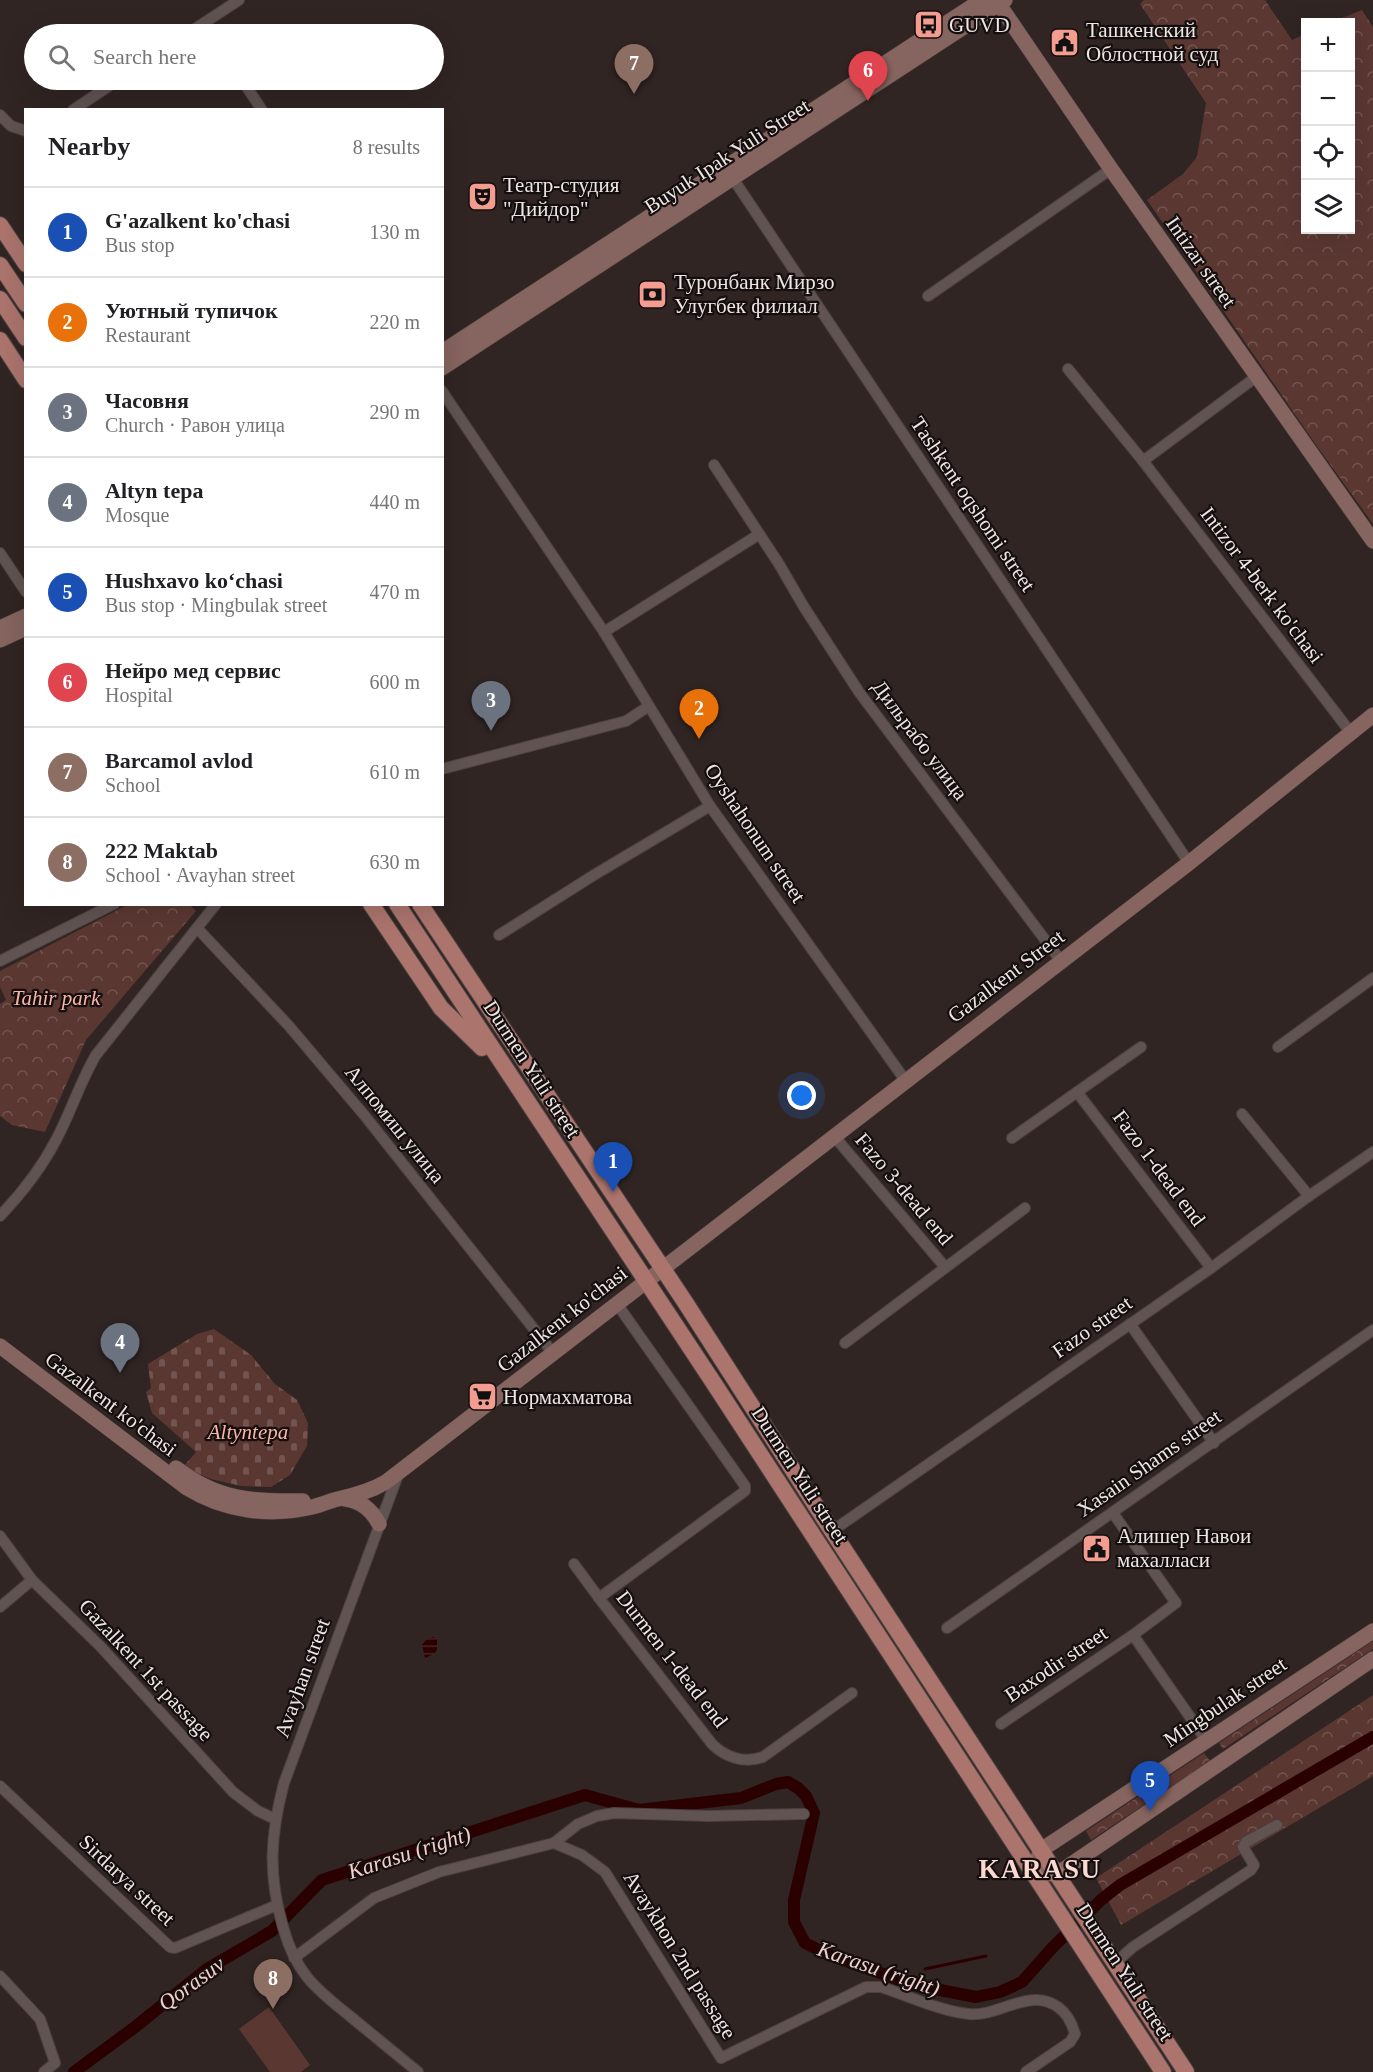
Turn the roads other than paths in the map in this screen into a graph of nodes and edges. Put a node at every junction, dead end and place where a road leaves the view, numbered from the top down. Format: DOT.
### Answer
graph roads {
  1 [pos="239,0"];
  2 [pos="982,0"];
  3 [pos="1000,1"];
  4 [pos="204,23"];
  5 [pos="103,90"];
  6 [pos="249,90"];
  7 [pos="76,108"];
  8 [pos="261,108"];
  9 [pos="0,115"];
  10 [pos="24,130"];
  11 [pos="1111,169"];
  12 [pos="729,173"];
  13 [pos="0,225"];
  14 [pos="24,261"];
  15 [pos="0,265"];
  16 [pos="928,296"];
  17 [pos="0,299"];
  18 [pos="24,301"];
  19 [pos="24,335"];
  20 [pos="0,340"];
  21 [pos="444,351"];
  22 [pos="444,367"];
  23 [pos="1068,369"];
  24 [pos="24,377"];
  25 [pos="1256,377"];
  26 [pos="444,394"];
  27 [pos="1143,461"];
  28 [pos="714,465"];
  29 [pos="758,535"];
  30 [pos="1373,542"];
  31 [pos="0,553"];
  32 [pos="24,589"];
  33 [pos="24,617"];
  34 [pos="0,628"];
  35 [pos="24,629"];
  36 [pos="604,632"];
  37 [pos="0,640"];
  38 [pos="649,706"];
  39 [pos="1373,715"];
  40 [pos="1351,733"];
  41 [pos="444,768"];
  42 [pos="710,806"];
  43 [pos="1189,863"];
  44 [pos="110,906"];
  45 [pos="212,906"];
  46 [pos="372,906"];
  47 [pos="398,906"];
  48 [pos="421,906"];
  49 [pos="197,928"];
  50 [pos="499,935"];
  51 [pos="0,961"];
  52 [pos="1061,961"];
  53 [pos="1373,978"];
  54 [pos="1141,1047"];
  55 [pos="1278,1047"];
  56 [pos="505,1070"];
  57 [pos="905,1080"];
  58 [pos="1077,1092"];
  59 [pos="1242,1114"];
  60 [pos="834,1136"];
  61 [pos="1012,1138"];
  62 [pos="1373,1152"];
  63 [pos="1309,1196"];
  64 [pos="1025,1208"];
  65 [pos="0,1216"];
  66 [pos="945,1267"];
  67 [pos="1211,1268"];
  68 [pos="663,1269"];
  69 [pos="646,1281"];
  70 [pos="617,1304"];
  71 [pos="1130,1324"];
  72 [pos="1373,1330"];
  73 [pos="0,1333"];
  74 [pos="845,1343"];
  75 [pos="0,1346"];
  76 [pos="553,1353"];
  77 [pos="110,1423"];
  78 [pos="1214,1443"];
  79 [pos="399,1471"];
  80 [pos="337,1499"];
  81 [pos="1113,1513"];
  82 [pos="379,1524"];
  83 [pos="832,1531"];
  84 [pos="0,1536"];
  85 [pos="574,1564"];
  86 [pos="32,1580"];
  87 [pos="599,1598"];
  88 [pos="0,1607"];
  89 [pos="947,1628"];
  90 [pos="1373,1631"];
  91 [pos="1133,1635"];
  92 [pos="1373,1659"];
  93 [pos="852,1692"];
  94 [pos="1001,1724"];
  95 [pos="1206,1740"];
  96 [pos="1221,1762"];
  97 [pos="0,1786"];
  98 [pos="804,1814"];
  99 [pos="275,1819"];
  100 [pos="1277,1824"];
  101 [pos="554,1843"];
  102 [pos="1041,1850"];
  103 [pos="1032,1873"];
  104 [pos="1056,1874"];
  105 [pos="277,1905"];
  106 [pos="294,1958"];
  107 [pos="1115,1962"];
  108 [pos="0,1976"];
  109 [pos="48,2070"];
  110 [pos="418,2072"];
  111 [pos="1026,2072"];
  112 [pos="1163,2072"];
  113 [pos="1186,2072"];
  1 -- 4 [label="street"];
  2 -- 12 [label="main road, Buyuk Ipak Yuli Street"];
  3 -- 11 [label="main road, Intizаr street"];
  3 -- 12 [label="main road, Buyuk Ipak Yuli Street"];
  5 -- 7 [label="street"];
  6 -- 8 [label="street"];
  9 -- 10 [label="street"];
  11 -- 16 [label="street"];
  11 -- 25 [label="main road, Intizаr street"];
  12 -- 21 [label="main road, Buyuk Ipak Yuli Street"];
  12 -- 22 [label="main road, Buyuk Ipak Yuli Street"];
  12 -- 43 [label="street, Tаshkent oqshomi street"];
  13 -- 14 [label="main road"];
  15 -- 18 [label="main road"];
  17 -- 19 [label="main road"];
  20 -- 24 [label="main road"];
  23 -- 27 [label="street, Intizor 4-berk ko'chasi"];
  25 -- 27 [label="street"];
  25 -- 30 [label="main road, Intizаr street"];
  26 -- 36 [label="street, Oyshahonum street"];
  27 -- 40 [label="street, Intizor 4-berk ko'chasi"];
  28 -- 29 [label="street, Дильрабо улица"];
  29 -- 36 [label="street"];
  29 -- 52 [label="street, Дильрабо улица"];
  31 -- 32 [label="street"];
  33 -- 34 [label="main road"];
  35 -- 37 [label="main road"];
  36 -- 38 [label="street, Oyshahonum street"];
  38 -- 41 [label="street"];
  38 -- 42 [label="street, Oyshahonum street"];
  39 -- 40 [label="main road, Gazalkent Street"];
  40 -- 43 [label="main road, Gazalkent Street"];
  42 -- 50 [label="street"];
  42 -- 57 [label="street, Oyshahonum street"];
  43 -- 52 [label="main road, Gazalkent Street"];
  44 -- 51 [label="street"];
  45 -- 49 [label="street"];
  46 -- 56 [label="main road"];
  47 -- 56 [label="main road, Durmen Yuli street"];
  48 -- 68 [label="main road, Durmen Yuli street"];
  49 -- 65 [label="street"];
  49 -- 76 [label="street, Алпомиш улица"];
  52 -- 57 [label="main road, Gazalkent Street"];
  53 -- 55 [label="street"];
  54 -- 58 [label="street"];
  56 -- 69 [label="main road, Durmen Yuli street"];
  57 -- 60 [label="main road, Gazalkent Street"];
  58 -- 61 [label="street"];
  58 -- 67 [label="street, Fazo 1-dead end"];
  59 -- 63 [label="street"];
  60 -- 66 [label="street, Fazo 3-dead end"];
  60 -- 68 [label="main road, Gazalkent Street"];
  62 -- 63 [label="street, Fazo street"];
  63 -- 67 [label="street, Fazo street"];
  64 -- 66 [label="street"];
  66 -- 74 [label="street"];
  67 -- 71 [label="street, Fazo street"];
  68 -- 69 [label="main road, Gazalkent ko'chasi"];
  68 -- 83 [label="main road, Durmen Yuli street"];
  69 -- 70 [label="main road, Gazalkent ko'chasi"];
  69 -- 103 [label="main road, Durmen Yuli street"];
  70 -- 76 [label="main road, Gazalkent ko'chasi"];
  70 -- 87 [label="street, Durmen 1-dead end"];
  71 -- 78 [label="street"];
  71 -- 83 [label="street, Fazo street"];
  72 -- 78 [label="street, Xasain Shams street"];
  73 -- 77 [label="main road, Gazalkent ko'chasi"];
  75 -- 77 [label="main road, Gazalkent ko'chasi"];
  76 -- 79 [label="main road, Gazalkent ko'chasi"];
  77 -- 80 [label="main road, Gazalkent ko'chasi"];
  78 -- 81 [label="street, Xasain Shams street"];
  79 -- 80 [label="main road, Gazalkent ko'chasi"];
  79 -- 82 [label="street, Avayhan street"];
  80 -- 82 [label="main road"];
  81 -- 89 [label="street, Xasain Shams street"];
  81 -- 91 [label="street, Baxodir street"];
  82 -- 99 [label="street, Avayhan street"];
  83 -- 102 [label="main road, Durmen Yuli street"];
  84 -- 86 [label="street, Gazalkent 1st passage"];
  85 -- 87 [label="street"];
  86 -- 88 [label="street"];
  86 -- 99 [label="street, Gazalkent 1st passage"];
  87 -- 93 [label="street, Durmen 1-dead end"];
  90 -- 95 [label="main road, Mingbulak street"];
  91 -- 94 [label="street, Baxodir street"];
  91 -- 95 [label="street"];
  92 -- 96 [label="main road"];
  95 -- 96 [label="main road"];
  95 -- 102 [label="main road, Mingbulak street"];
  96 -- 104 [label="main road"];
  97 -- 105 [label="street, Sirdarya street"];
  98 -- 101 [label="street"];
  99 -- 105 [label="street, Avayhan street"];
  100 -- 107 [label="street"];
  101 -- 106 [label="street"];
  101 -- 111 [label="street, Avaykhon 2nd passage"];
  102 -- 103 [label="main road"];
  102 -- 104 [label="main road, Durmen Yuli street"];
  103 -- 104 [label="main road"];
  103 -- 112 [label="main road, Durmen Yuli street"];
  104 -- 107 [label="main road, Durmen Yuli street"];
  105 -- 106 [label="street, Avayhan street"];
  106 -- 110 [label="street"];
  107 -- 113 [label="main road, Durmen Yuli street"];
  108 -- 109 [label="street"];
}
